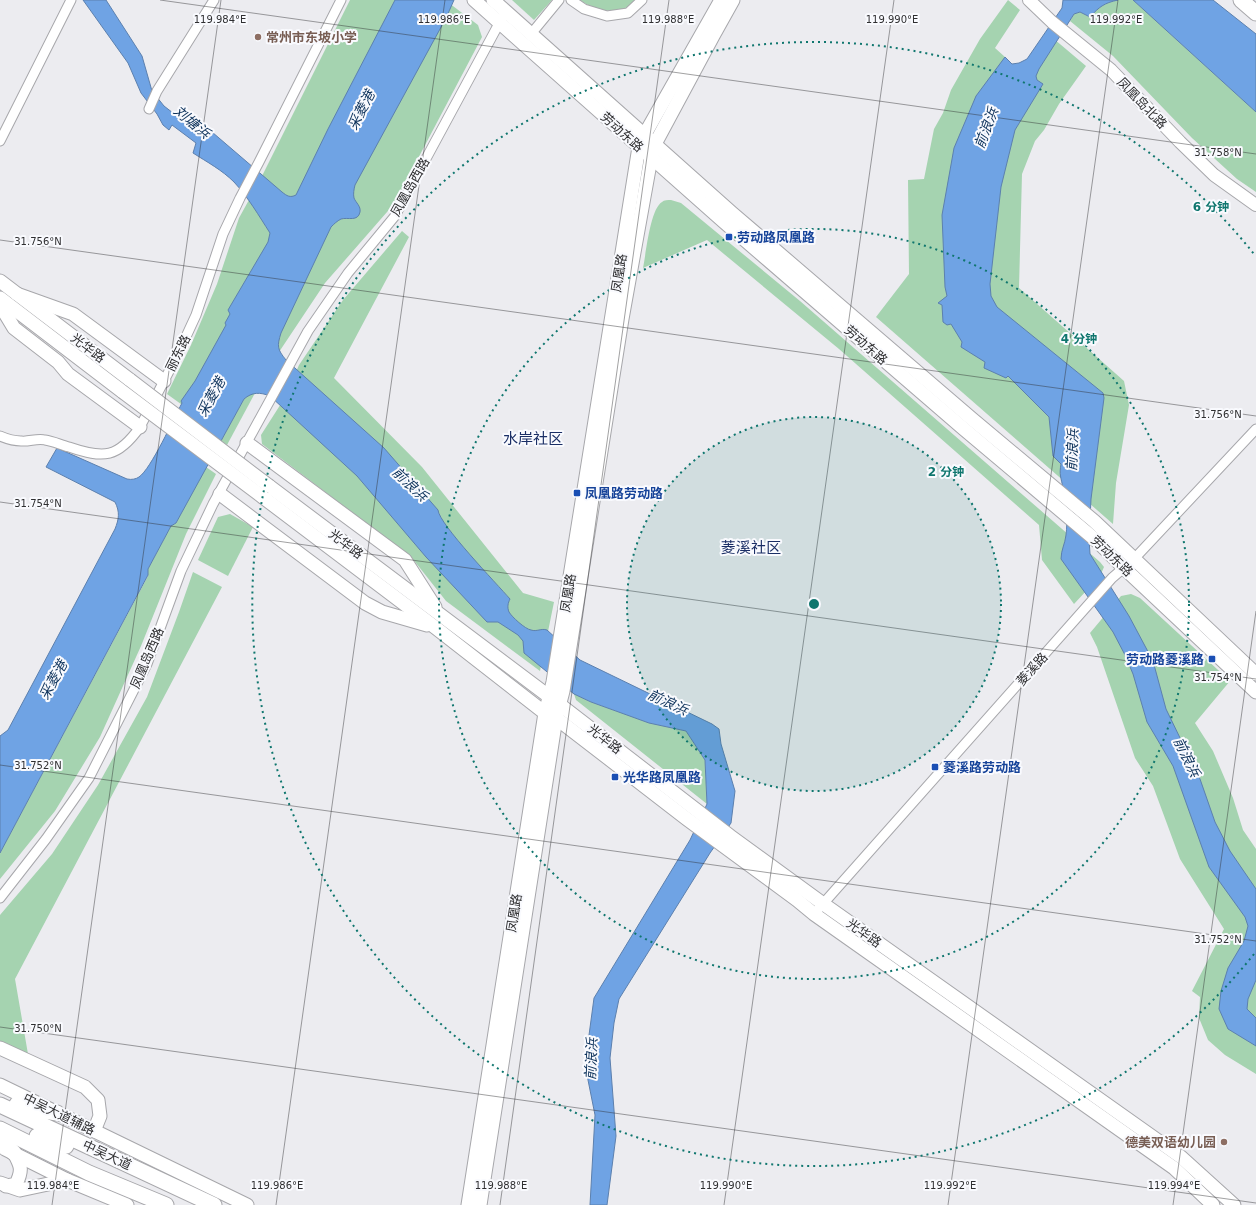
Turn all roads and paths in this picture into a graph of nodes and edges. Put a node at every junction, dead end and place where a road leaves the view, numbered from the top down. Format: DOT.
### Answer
graph roads {
  1 [pos="71,0"];
  2 [pos="214,0"];
  3 [pos="341,0"];
  4 [pos="474,0"];
  5 [pos="493,0"];
  6 [pos="559,0"];
  7 [pos="571,0"];
  8 [pos="642,0"];
  9 [pos="714,0"];
  10 [pos="721,0"];
  11 [pos="733,0"];
  12 [pos="744,0"];
  13 [pos="1028,0"];
  14 [pos="1242,0"];
  15 [pos="1256,13"];
  16 [pos="503,18"];
  17 [pos="708,33"];
  18 [pos="531,34"];
  19 [pos="149,108"];
  20 [pos="645,134"];
  21 [pos="0,141"];
  22 [pos="655,144"];
  23 [pos="640,147"];
  24 [pos="651,158"];
  25 [pos="1256,205"];
  26 [pos="0,281"];
  27 [pos="17,294"];
  28 [pos="0,298"];
  29 [pos="0,305"];
  30 [pos="164,381"];
  31 [pos="127,386"];
  32 [pos="140,427"];
  33 [pos="1256,429"];
  34 [pos="0,436"];
  35 [pos="247,443"];
  36 [pos="266,492"];
  37 [pos="220,494"];
  38 [pos="1134,559"];
  39 [pos="1124,568"];
  40 [pos="439,614"];
  41 [pos="436,628"];
  42 [pos="565,640"];
  43 [pos="1256,674"];
  44 [pos="1256,692"];
  45 [pos="554,701"];
  46 [pos="551,715"];
  47 [pos="690,814"];
  48 [pos="726,840"];
  49 [pos="0,898"];
  50 [pos="822,903"];
  51 [pos="814,914"];
  52 [pos="0,1048"];
  53 [pos="0,1085"];
  54 [pos="0,1096"];
  55 [pos="0,1105"];
  56 [pos="57,1113"];
  57 [pos="0,1119"];
  58 [pos="0,1129"];
  59 [pos="94,1131"];
  60 [pos="61,1134"];
  61 [pos="0,1140"];
  62 [pos="0,1146"];
  63 [pos="14,1153"];
  64 [pos="103,1179"];
  65 [pos="67,1180"];
  66 [pos="3,1184"];
  67 [pos="127,1205"];
  68 [pos="166,1205"];
  69 [pos="202,1205"];
  70 [pos="214,1205"];
  71 [pos="247,1205"];
  72 [pos="468,1205"];
  73 [pos="480,1205"];
  74 [pos="1213,1205"];
  75 [pos="1234,1205"];
  1 -- 21 [label="street"];
  2 -- 19 [label="street"];
  3 -- 30 [label="street, 丽东路"];
  4 -- 16 [label="main road, 劳动东路"];
  5 -- 16 [label="main road, 劳动东路"];
  6 -- 18 [label="street"];
  7 -- 8 [label="street"];
  9 -- 17 [label="main road"];
  10 -- 17 [label="main road, 凤凰路"];
  11 -- 17 [label="main road, 凤凰路"];
  12 -- 17 [label="main road"];
  13 -- 25 [label="street, 凤凰岛北路"];
  14 -- 15 [label="main road"];
  16 -- 18 [label="main road, 劳动东路"];
  16 -- 23 [label="main road, 劳动东路"];
  16 -- 35 [label="street, 凤凰岛西路"];
  17 -- 20 [label="main road, 凤凰路"];
  17 -- 22 [label="main road, 凤凰路"];
  18 -- 20 [label="main road, 劳动东路"];
  20 -- 22 [label="main road, 劳动东路"];
  20 -- 23 [label="main road, 凤凰路"];
  22 -- 24 [label="main road, 凤凰路"];
  22 -- 38 [label="main road, 劳动东路"];
  23 -- 24 [label="main road, 劳动东路"];
  23 -- 42 [label="main road, 凤凰路"];
  24 -- 39 [label="main road, 劳动东路"];
  24 -- 42 [label="main road, 凤凰路"];
  26 -- 27 [label="main road, 光华路"];
  27 -- 30 [label="main road"];
  27 -- 31 [label="main road, 光华路"];
  28 -- 31 [label="main road, 光华路"];
  29 -- 32 [label="main road"];
  30 -- 32 [label="street, 丽东路"];
  31 -- 36 [label="main road, 光华路, bridge"];
  32 -- 34 [label="street, 丽东路"];
  33 -- 38 [label="street, 菱溪路"];
  35 -- 37 [label="street, 凤凰岛西路"];
  35 -- 40 [label="main road"];
  36 -- 40 [label="main road, 光华路"];
  36 -- 41 [label="main road, 光华路"];
  37 -- 41 [label="main road"];
  37 -- 49 [label="street, 凤凰岛西路"];
  38 -- 39 [label="street, 菱溪路"];
  38 -- 43 [label="main road, 劳动东路"];
  39 -- 44 [label="main road, 劳动东路"];
  39 -- 50 [label="street, 菱溪路"];
  40 -- 45 [label="main road, 光华路"];
  41 -- 46 [label="main road, 光华路"];
  42 -- 45 [label="main road, 凤凰路"];
  45 -- 46 [label="main road, 凤凰路"];
  45 -- 47 [label="main road, 光华路"];
  46 -- 47 [label="main road, 光华路"];
  46 -- 72 [label="main road, 凤凰路"];
  46 -- 73 [label="main road, 凤凰路"];
  47 -- 48 [label="main road, 光华路"];
  48 -- 50 [label="main road, 光华路"];
  48 -- 51 [label="main road, 光华路"];
  50 -- 51 [label="street, 菱溪路"];
  50 -- 75 [label="main road, 光华路"];
  51 -- 74 [label="main road, 光华路"];
  52 -- 59 [label="main road"];
  53 -- 56 [label="main road, 中吴大道辅路"];
  54 -- 56 [label="main road"];
  55 -- 60 [label="main road, 中吴大道"];
  56 -- 59 [label="main road, 中吴大道辅路"];
  57 -- 60 [label="main road"];
  58 -- 64 [label="main road, 中吴大道"];
  59 -- 71 [label="main road, 中吴大道辅路"];
  60 -- 70 [label="main road, 中吴大道"];
  61 -- 63 [label="main road"];
  62 -- 63 [label="main road"];
  63 -- 65 [label="main road"];
  63 -- 66 [label="main road"];
  64 -- 68 [label="main road, 中吴大道"];
  64 -- 69 [label="main road"];
  65 -- 66 [label="main road"];
  65 -- 67 [label="main road"];
}
